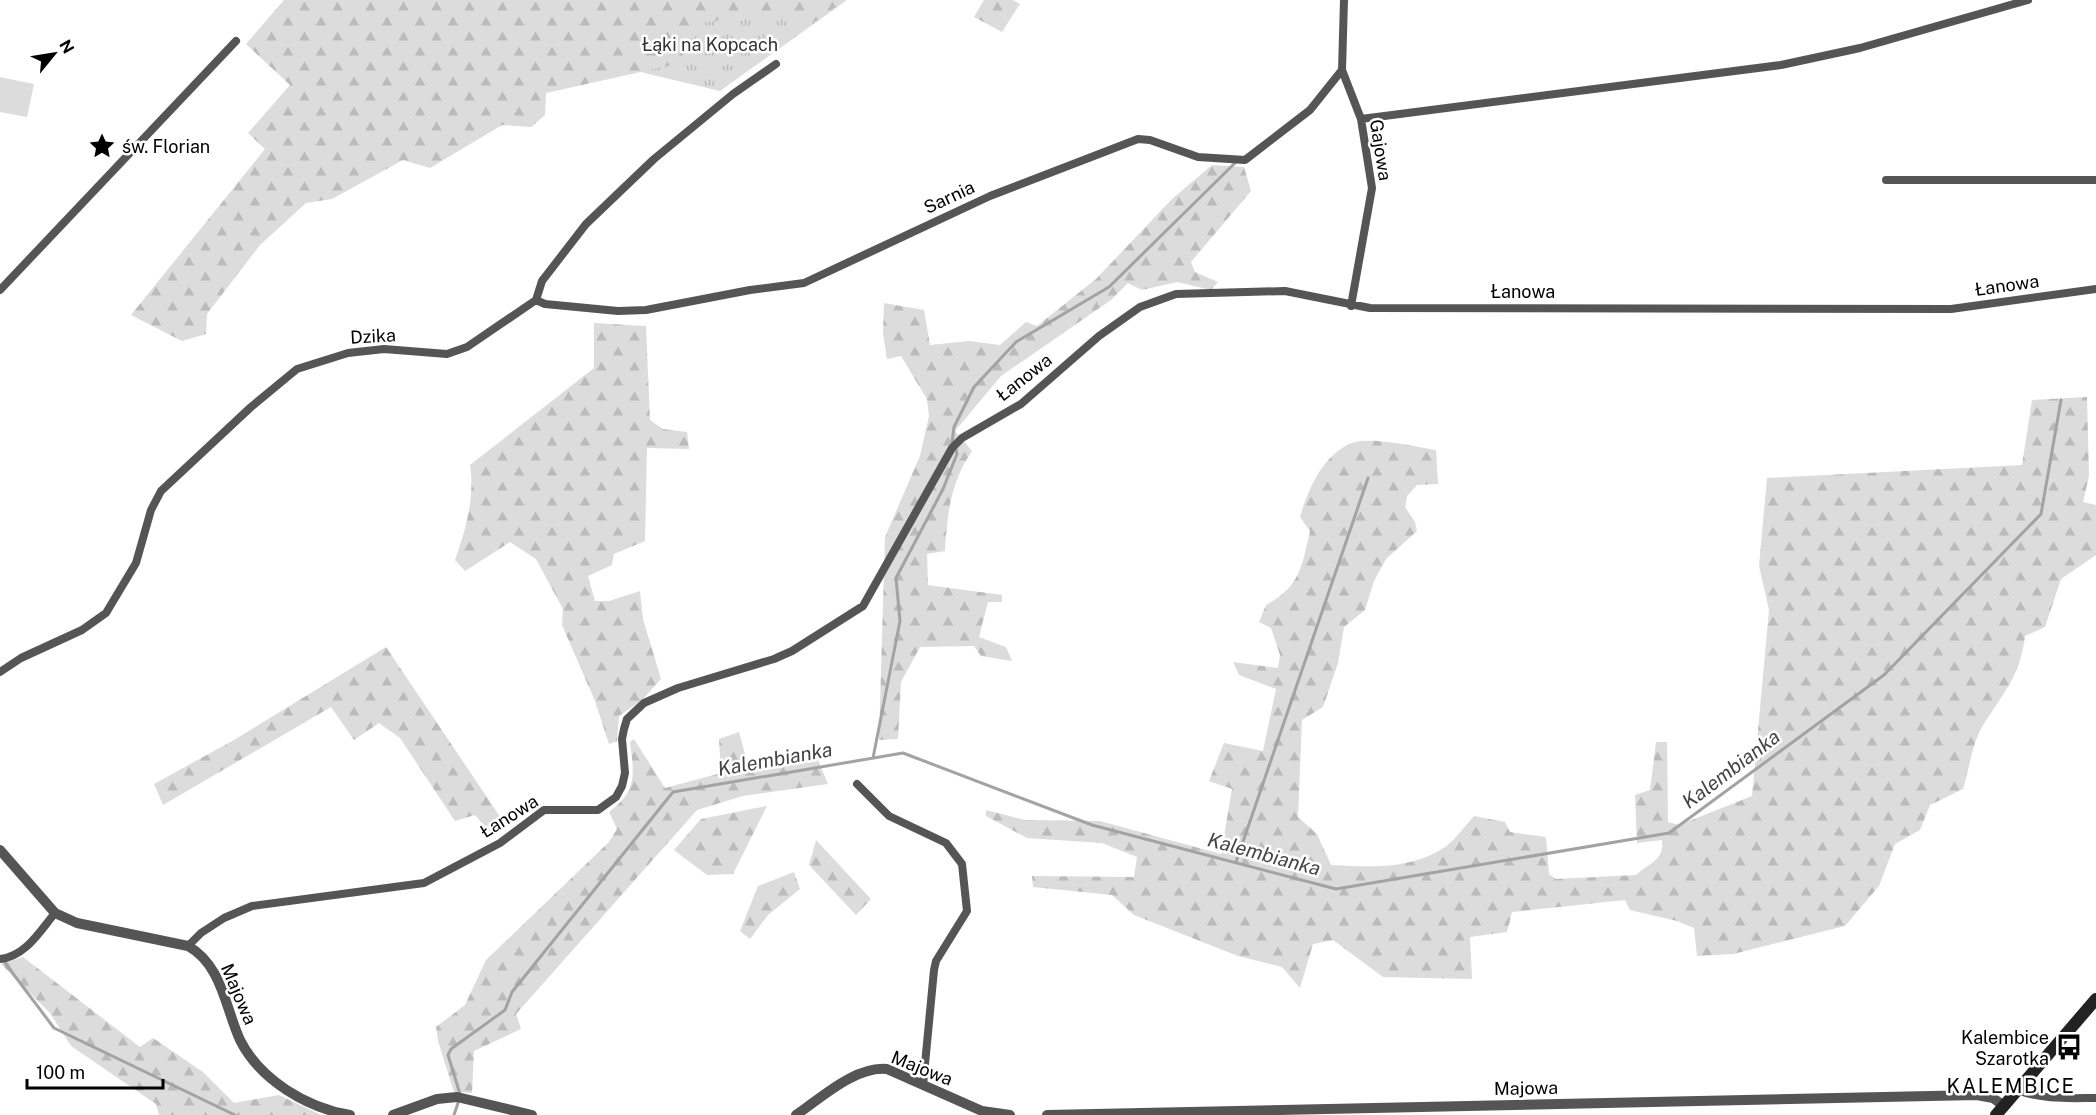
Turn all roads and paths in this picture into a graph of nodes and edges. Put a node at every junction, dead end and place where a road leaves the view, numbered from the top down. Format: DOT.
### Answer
graph roads {
  1 [pos="1344,0"];
  2 [pos="2028,0"];
  3 [pos="236,41"];
  4 [pos="776,64"];
  5 [pos="1342,70"];
  6 [pos="1361,119"];
  7 [pos="1886,180"];
  8 [pos="2096,180"];
  9 [pos="2096,289"];
  10 [pos="0,290"];
  11 [pos="536,300"];
  12 [pos="1351,306"];
  13 [pos="0,672"];
  14 [pos="857,784"];
  15 [pos="0,850"];
  16 [pos="55,913"];
  17 [pos="188,946"];
  18 [pos="0,959"];
  19 [pos="2096,999"];
  20 [pos="923,1085"];
  21 [pos="2017,1090"];
  22 [pos="2096,1098"];
  23 [pos="2000,1110"];
  24 [pos="350,1115"];
  25 [pos="393,1115"];
  26 [pos="532,1115"];
  27 [pos="796,1115"];
  28 [pos="1010,1115"];
  29 [pos="1047,1115"];
  1 -- 5 [label="street, Gajowa"];
  2 -- 6 [label="street"];
  3 -- 10 [label="street"];
  4 -- 11 [label="street"];
  5 -- 6 [label="street, Gajowa"];
  5 -- 11 [label="street, Sarnia"];
  6 -- 12 [label="street, Gajowa"];
  7 -- 8 [label="street"];
  9 -- 12 [label="street, Łanowa"];
  11 -- 13 [label="street, Dzika"];
  12 -- 17 [label="street, Łanowa"];
  14 -- 20 [label="street"];
  15 -- 16 [label="street, Majowa"];
  16 -- 17 [label="street, Majowa"];
  16 -- 18 [label="street"];
  17 -- 24 [label="street, Majowa"];
  19 -- 21 [label="main road"];
  20 -- 27 [label="street, Majowa"];
  20 -- 28 [label="street, Majowa"];
  21 -- 22 [label="street"];
  21 -- 23 [label="main road"];
  23 -- 29 [label="street, Majowa"];
  25 -- 26 [label="street"];
}
